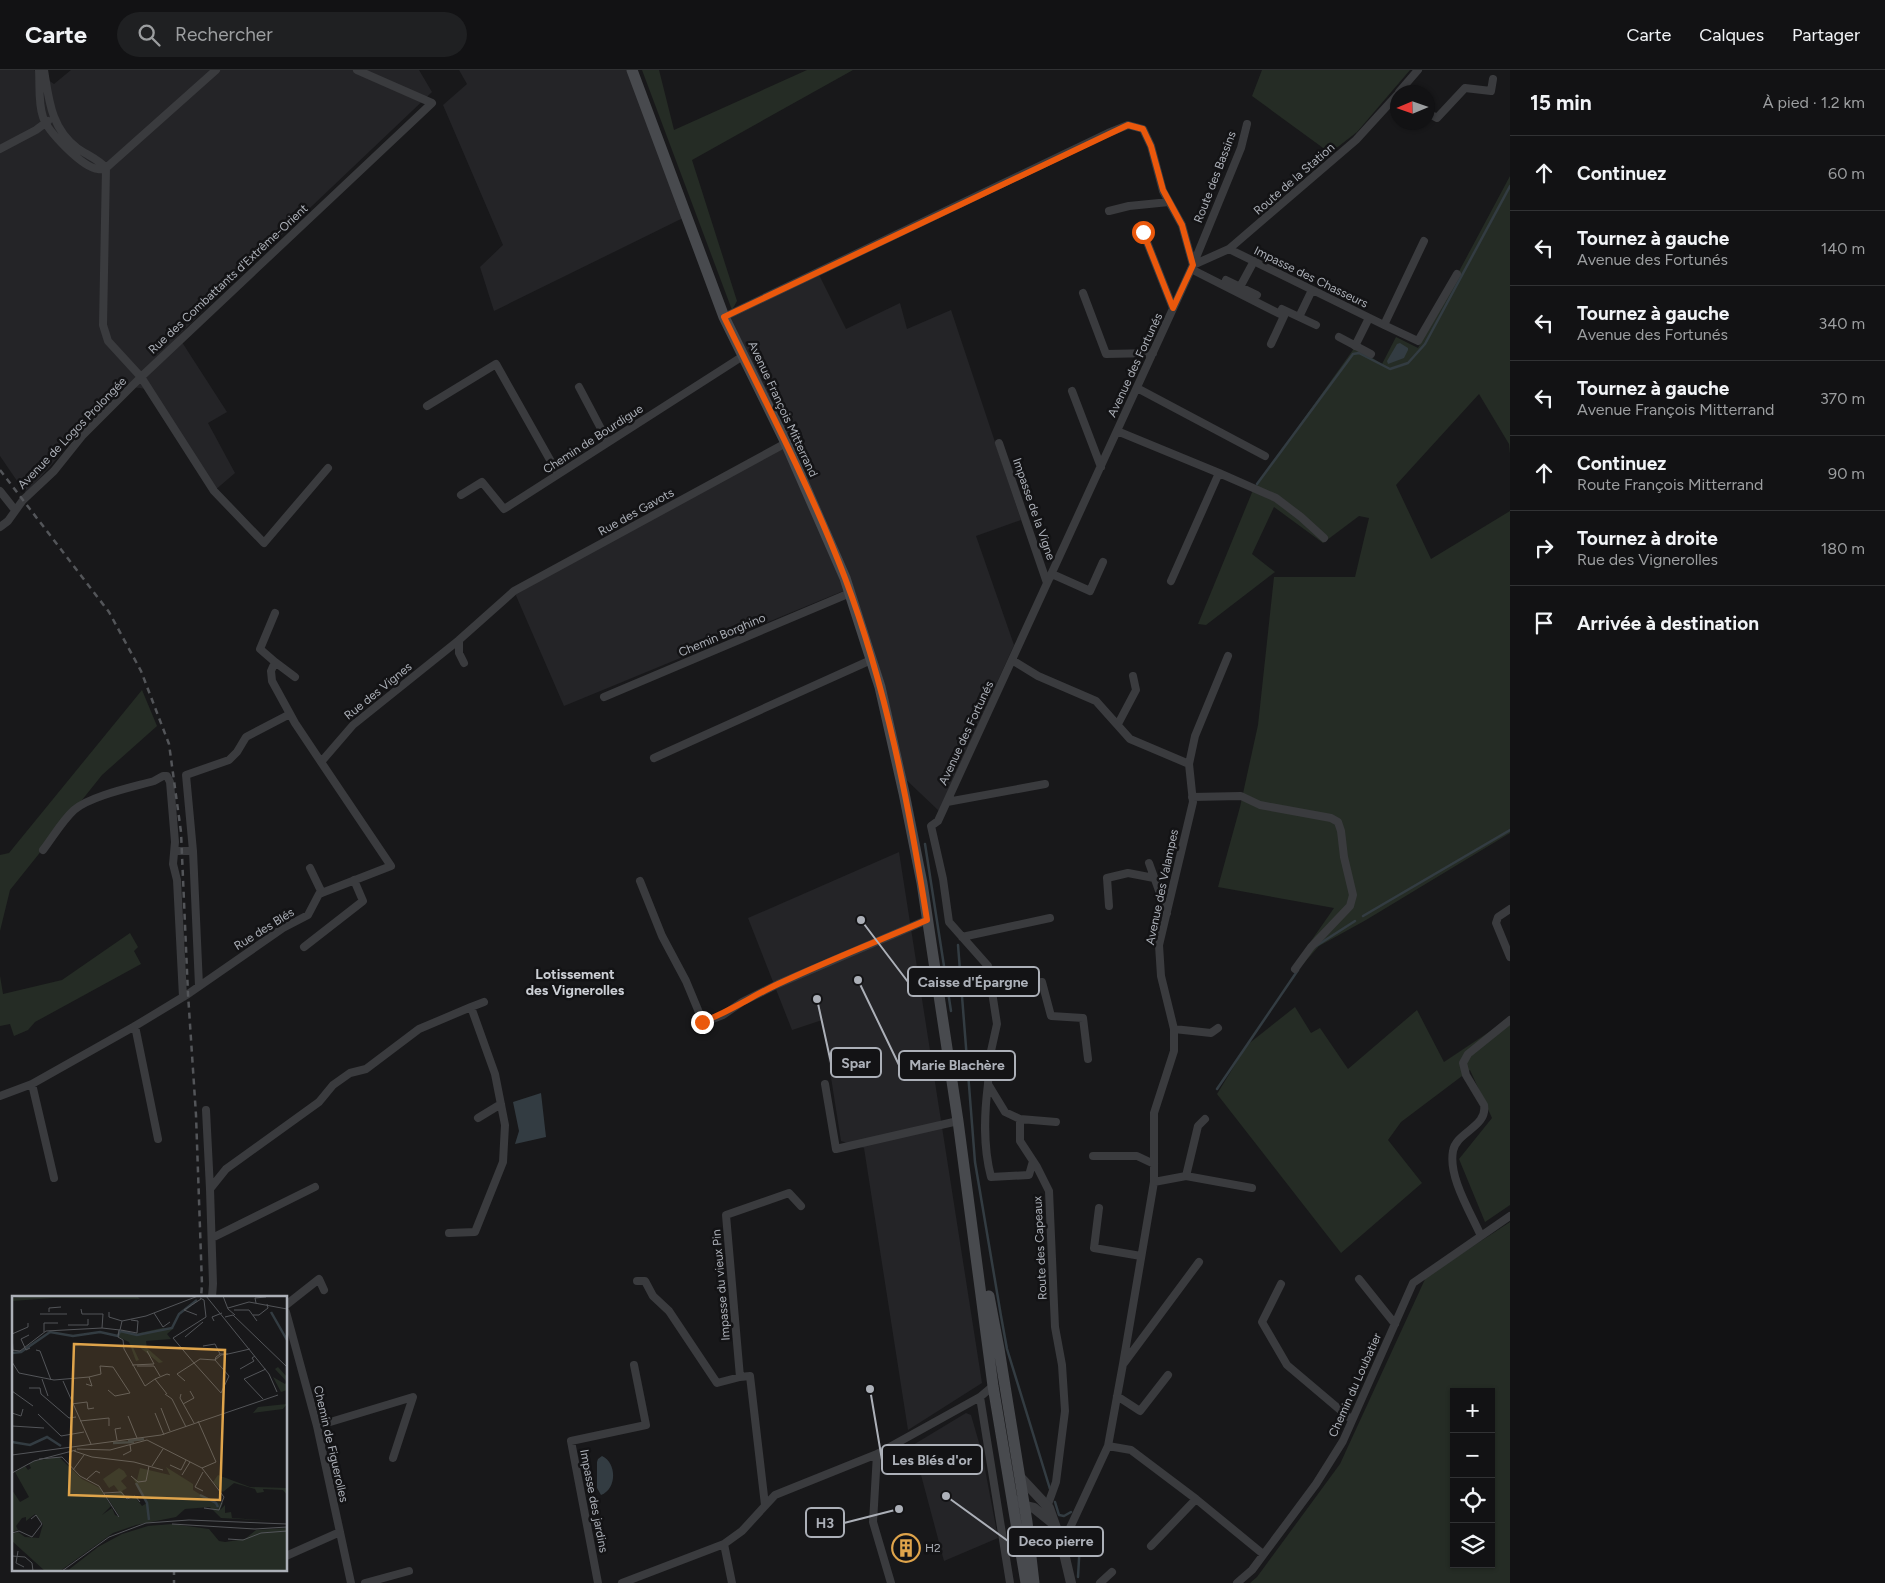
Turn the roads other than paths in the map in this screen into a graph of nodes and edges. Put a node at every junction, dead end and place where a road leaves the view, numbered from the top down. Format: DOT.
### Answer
graph roads {
  1 [pos="39,70"];
  2 [pos="44,70"];
  3 [pos="216,70"];
  4 [pos="356,70"];
  5 [pos="632,70"];
  6 [pos="1418,70"];
  7 [pos="1493,79"];
  8 [pos="1405,85"];
  9 [pos="1390,103"];
  10 [pos="53,117"];
  11 [pos="1435,117"];
  12 [pos="45,124"];
  13 [pos="1247,124"];
  14 [pos="0,149"];
  15 [pos="106,168"];
  16 [pos="1169,202"];
  17 [pos="1109,211"];
  18 [pos="1143,232"];
  19 [pos="1424,241"];
  20 [pos="1229,249"];
  21 [pos="1254,261"];
  22 [pos="1192,267"];
  23 [pos="1457,274"];
  24 [pos="1226,280"];
  25 [pos="1240,287"];
  26 [pos="1312,290"];
  27 [pos="1083,293"];
  28 [pos="1257,296"];
  29 [pos="1173,308"];
  30 [pos="1282,308"];
  31 [pos="724,317"];
  32 [pos="1299,317"];
  33 [pos="1369,318"];
  34 [pos="1316,325"];
  35 [pos="1384,325"];
  36 [pos="1339,337"];
  37 [pos="1271,344"];
  38 [pos="1355,346"];
  39 [pos="1153,353"];
  40 [pos="1371,354"];
  41 [pos="743,356"];
  42 [pos="141,376"];
  43 [pos="579,386"];
  44 [pos="1137,388"];
  45 [pos="1072,391"];
  46 [pos="427,406"];
  47 [pos="1117,431"];
  48 [pos="608,442"];
  49 [pos="786,443"];
  50 [pos="999,443"];
  51 [pos="1265,456"];
  52 [pos="1101,466"];
  53 [pos="328,468"];
  54 [pos="1219,473"];
  55 [pos="558,474"];
  56 [pos="0,490"];
  57 [pos="461,495"];
  58 [pos="15,510"];
  59 [pos="0,527"];
  60 [pos="1324,538"];
  61 [pos="1103,562"];
  62 [pos="1052,574"];
  63 [pos="1171,581"];
  64 [pos="1047,583"];
  65 [pos="850,593"];
  66 [pos="499,604"];
  67 [pos="275,613"];
  68 [pos="459,640"];
  69 [pos="1228,656"];
  70 [pos="871,660"];
  71 [pos="1012,660"];
  72 [pos="275,662"];
  73 [pos="464,663"];
  74 [pos="1133,676"];
  75 [pos="296,678"];
  76 [pos="604,697"];
  77 [pos="290,714"];
  78 [pos="1118,724"];
  79 [pos="654,758"];
  80 [pos="321,762"];
  81 [pos="1189,764"];
  82 [pos="1045,784"];
  83 [pos="1192,797"];
  84 [pos="947,802"];
  85 [pos="43,850"];
  86 [pos="194,850"];
  87 [pos="175,851"];
  88 [pos="1149,863"];
  89 [pos="310,868"];
  90 [pos="1154,878"];
  91 [pos="354,880"];
  92 [pos="640,881"];
  93 [pos="322,893"];
  94 [pos="1109,906"];
  95 [pos="1510,909"];
  96 [pos="1167,912"];
  97 [pos="1050,918"];
  98 [pos="927,920"];
  99 [pos="962,937"];
  100 [pos="304,947"];
  101 [pos="1510,957"];
  102 [pos="1295,969"];
  103 [pos="199,986"];
  104 [pos="992,992"];
  105 [pos="182,997"];
  106 [pos="484,1002"];
  107 [pos="471,1007"];
  108 [pos="1510,1020"];
  109 [pos="135,1026"];
  110 [pos="1218,1028"];
  111 [pos="1174,1029"];
  112 [pos="1088,1059"];
  113 [pos="32,1084"];
  114 [pos="824,1084"];
  115 [pos="988,1084"];
  116 [pos="0,1096"];
  117 [pos="501,1104"];
  118 [pos="206,1110"];
  119 [pos="478,1118"];
  120 [pos="1020,1119"];
  121 [pos="1205,1119"];
  122 [pos="958,1121"];
  123 [pos="1056,1122"];
  124 [pos="158,1139"];
  125 [pos="1093,1156"];
  126 [pos="1033,1161"];
  127 [pos="1154,1164"];
  128 [pos="1186,1176"];
  129 [pos="54,1178"];
  130 [pos="1154,1182"];
  131 [pos="315,1187"];
  132 [pos="1252,1188"];
  133 [pos="210,1189"];
  134 [pos="801,1206"];
  135 [pos="971,1207"];
  136 [pos="1099,1208"];
  137 [pos="1510,1216"];
  138 [pos="449,1233"];
  139 [pos="1481,1236"];
  140 [pos="212,1238"];
  141 [pos="1141,1256"];
  142 [pos="1199,1262"];
  143 [pos="1359,1279"];
  144 [pos="637,1281"];
  145 [pos="1281,1284"];
  146 [pos="324,1290"];
  147 [pos="212,1296"];
  148 [pos="288,1303"];
  149 [pos="288,1319"];
  150 [pos="1395,1324"];
  151 [pos="1123,1364"];
  152 [pos="634,1365"];
  153 [pos="1168,1375"];
  154 [pos="740,1376"];
  155 [pos="993,1386"];
  156 [pos="1117,1396"];
  157 [pos="980,1397"];
  158 [pos="997,1408"];
  159 [pos="1352,1420"];
  160 [pos="317,1426"];
  161 [pos="1108,1446"];
  162 [pos="877,1454"];
  163 [pos="393,1458"];
  164 [pos="1020,1477"];
  165 [pos="1196,1499"];
  166 [pos="765,1506"];
  167 [pos="1024,1506"];
  168 [pos="1046,1506"];
  169 [pos="1045,1517"];
  170 [pos="1055,1525"];
  171 [pos="340,1532"];
  172 [pos="724,1544"];
  173 [pos="1062,1545"];
  174 [pos="1151,1546"];
  175 [pos="1263,1554"];
  176 [pos="288,1555"];
  177 [pos="408,1571"];
  178 [pos="1112,1572"];
  179 [pos="351,1583"];
  180 [pos="365,1583"];
  181 [pos="598,1583"];
  182 [pos="622,1583"];
  183 [pos="732,1583"];
  184 [pos="891,1583"];
  185 [pos="1010,1583"];
  186 [pos="1026,1583"];
  187 [pos="1034,1583"];
  188 [pos="1071,1583"];
  189 [pos="1100,1583"];
  190 [pos="1237,1583"];
  1 -- 12 [label="street"];
  2 -- 10 [label="street"];
  3 -- 15 [label="street"];
  4 -- 42 [label="street, Rue des Combattants d'Extrême-Orient"];
  5 -- 31 [label="main road, Avenue François Mitterrand"];
  6 -- 8 [label="street, Route de la Station"];
  7 -- 11 [label="street"];
  9 -- 20 [label="street, Route de la Station"];
  10 -- 12 [label="street"];
  10 -- 15 [label="street"];
  12 -- 14 [label="street"];
  12 -- 15 [label="street"];
  13 -- 22 [label="street, Route des Bassins"];
  15 -- 42 [label="street"];
  16 -- 17 [label="street"];
  16 -- 22 [label="street"];
  16 -- 31 [label="street"];
  18 -- 29 [label="street"];
  19 -- 35 [label="street"];
  20 -- 21 [label="street, Impasse des Chasseurs"];
  20 -- 22 [label="street, Route de la Station"];
  21 -- 25 [label="street"];
  21 -- 26 [label="street, Impasse des Chasseurs"];
  22 -- 29 [label="street, Avenue des Fortunés"];
  22 -- 37 [label="street"];
  23 -- 35 [label="street, Impasse des Chasseurs"];
  24 -- 25 [label="street"];
  25 -- 28 [label="street"];
  26 -- 32 [label="street"];
  26 -- 33 [label="street, Impasse des Chasseurs"];
  27 -- 39 [label="street"];
  29 -- 39 [label="street, Avenue des Fortunés"];
  30 -- 32 [label="street"];
  31 -- 41 [label="main road, Avenue François Mitterrand"];
  32 -- 34 [label="street"];
  33 -- 35 [label="street, Impasse des Chasseurs"];
  33 -- 38 [label="street"];
  36 -- 38 [label="street"];
  38 -- 40 [label="street"];
  39 -- 44 [label="street, Avenue des Fortunés"];
  41 -- 48 [label="street, Chemin de Bourdigue"];
  41 -- 49 [label="main road, Avenue François Mitterrand"];
  42 -- 53 [label="street"];
  42 -- 58 [label="street, Avenue de Logos Prolongée"];
  43 -- 48 [label="street"];
  44 -- 47 [label="street, Avenue des Fortunés"];
  44 -- 51 [label="street"];
  45 -- 52 [label="street"];
  46 -- 55 [label="street"];
  47 -- 52 [label="street, Avenue des Fortunés"];
  47 -- 54 [label="street"];
  48 -- 55 [label="street, Chemin de Bourdigue"];
  49 -- 65 [label="main road, Avenue François Mitterrand"];
  49 -- 66 [label="street, Rue des Gavots"];
  50 -- 64 [label="street, Impasse de la Vigne"];
  52 -- 62 [label="street, Avenue des Fortunés"];
  54 -- 60 [label="street"];
  54 -- 63 [label="street"];
  55 -- 57 [label="street, Chemin de Bourdigue"];
  56 -- 58 [label="street"];
  58 -- 59 [label="street, Avenue de Logos Prolongée"];
  61 -- 62 [label="street"];
  62 -- 64 [label="street, Avenue des Fortunés"];
  64 -- 71 [label="street, Avenue des Fortunés"];
  65 -- 70 [label="main road, Avenue François Mitterrand"];
  65 -- 76 [label="street, Chemin Borghino"];
  66 -- 68 [label="street, Rue des Vignes"];
  67 -- 72 [label="street"];
  68 -- 73 [label="street"];
  68 -- 80 [label="street, Rue des Vignes"];
  69 -- 81 [label="street, Avenue des Valampes"];
  70 -- 79 [label="street"];
  70 -- 98 [label="main road, Avenue François Mitterrand"];
  71 -- 78 [label="street"];
  71 -- 84 [label="street, Avenue des Fortunés"];
  72 -- 75 [label="street"];
  72 -- 77 [label="street"];
  74 -- 78 [label="street"];
  77 -- 80 [label="street"];
  77 -- 86 [label="street"];
  78 -- 81 [label="street"];
  80 -- 91 [label="street"];
  81 -- 83 [label="street, Avenue des Valampes"];
  82 -- 84 [label="street"];
  83 -- 96 [label="street, Avenue des Valampes"];
  83 -- 102 [label="street"];
  84 -- 99 [label="street, Avenue des Fortunés"];
  85 -- 87 [label="street"];
  86 -- 87 [label="street"];
  86 -- 103 [label="street"];
  87 -- 105 [label="street"];
  88 -- 90 [label="street"];
  89 -- 93 [label="street"];
  90 -- 94 [label="street"];
  90 -- 96 [label="street"];
  91 -- 93 [label="street"];
  91 -- 100 [label="street"];
  92 -- 98 [label="street"];
  93 -- 103 [label="street, Rue des Blés"];
  95 -- 101 [label="street"];
  96 -- 111 [label="street, Avenue des Valampes"];
  97 -- 99 [label="street"];
  98 -- 122 [label="main road, Avenue François Mitterrand"];
  99 -- 104 [label="street"];
  103 -- 105 [label="street, Rue des Blés"];
  104 -- 112 [label="street"];
  104 -- 115 [label="street"];
  105 -- 109 [label="street, Rue des Blés"];
  106 -- 107 [label="street"];
  107 -- 117 [label="street"];
  107 -- 133 [label="street"];
  108 -- 139 [label="street"];
  109 -- 113 [label="street, Rue des Blés"];
  109 -- 124 [label="street"];
  110 -- 111 [label="street"];
  111 -- 127 [label="street, Avenue des Valampes"];
  113 -- 116 [label="street, Rue des Blés"];
  113 -- 129 [label="street"];
  114 -- 122 [label="street"];
  115 -- 120 [label="street"];
  115 -- 126 [label="street"];
  117 -- 119 [label="street"];
  117 -- 138 [label="street"];
  118 -- 133 [label="street"];
  120 -- 123 [label="street"];
  120 -- 126 [label="street, Route des Capeaux"];
  121 -- 128 [label="street"];
  122 -- 135 [label="main road, Avenue François Mitterrand"];
  125 -- 127 [label="street"];
  126 -- 168 [label="street, Route des Capeaux"];
  127 -- 130 [label="street, Avenue des Valampes"];
  128 -- 130 [label="street"];
  128 -- 132 [label="street"];
  130 -- 141 [label="street, Avenue des Valampes"];
  131 -- 140 [label="street"];
  133 -- 140 [label="street"];
  134 -- 154 [label="street, Impasse du vieux Pin"];
  135 -- 155 [label="main road"];
  135 -- 164 [label="main road"];
  136 -- 141 [label="street"];
  137 -- 139 [label="street, Chemin du Loubatier"];
  139 -- 150 [label="street, Chemin du Loubatier"];
  140 -- 147 [label="street"];
  141 -- 151 [label="street, Avenue des Valampes"];
  142 -- 151 [label="street, Avenue des Valampes"];
  143 -- 150 [label="street"];
  144 -- 154 [label="street"];
  145 -- 159 [label="street"];
  146 -- 148 [label="street"];
  149 -- 160 [label="street, Chemin de Figuerolles"];
  150 -- 159 [label="street, Chemin du Loubatier"];
  151 -- 156 [label="street, Avenue des Valampes"];
  152 -- 181 [label="street, Impasse des jardins"];
  153 -- 156 [label="street"];
  154 -- 166 [label="street"];
  155 -- 157 [label="street"];
  155 -- 158 [label="main road"];
  156 -- 161 [label="street, Avenue des Valampes"];
  157 -- 158 [label="street"];
  157 -- 162 [label="street"];
  157 -- 185 [label="street"];
  158 -- 167 [label="street"];
  158 -- 186 [label="main road"];
  159 -- 175 [label="street, Chemin du Loubatier"];
  160 -- 163 [label="street"];
  160 -- 171 [label="street, Chemin de Figuerolles"];
  161 -- 165 [label="street"];
  161 -- 173 [label="street, Avenue des Valampes"];
  162 -- 166 [label="street"];
  162 -- 184 [label="street"];
  164 -- 167 [label="main road"];
  164 -- 168 [label="street"];
  165 -- 174 [label="street"];
  165 -- 175 [label="street"];
  166 -- 172 [label="street"];
  167 -- 169 [label="street"];
  167 -- 187 [label="main road"];
  168 -- 169 [label="street, Route des Capeaux"];
  168 -- 170 [label="street"];
  169 -- 170 [label="street"];
  170 -- 173 [label="street"];
  171 -- 176 [label="street"];
  171 -- 179 [label="street, Chemin de Figuerolles"];
  172 -- 182 [label="street"];
  172 -- 183 [label="street"];
  173 -- 188 [label="street"];
  175 -- 190 [label="street, Chemin du Loubatier"];
  177 -- 180 [label="street"];
  178 -- 189 [label="street"];
}
